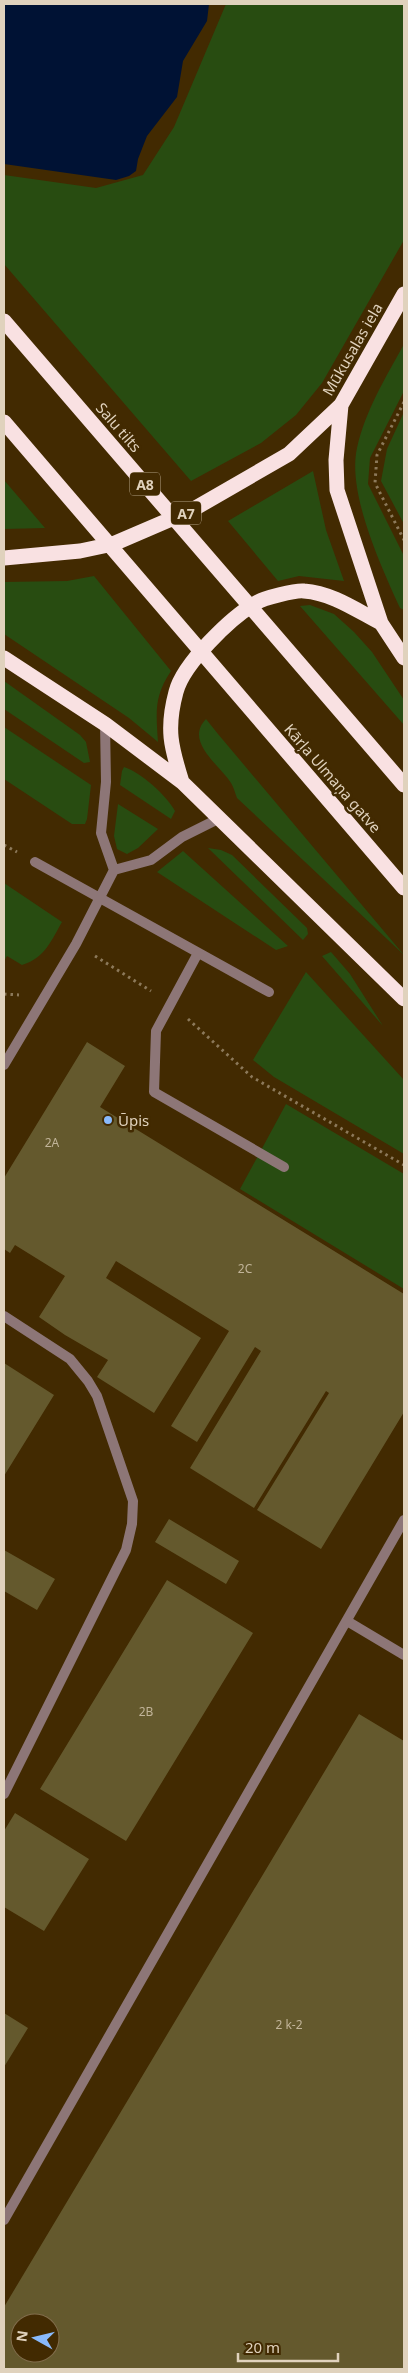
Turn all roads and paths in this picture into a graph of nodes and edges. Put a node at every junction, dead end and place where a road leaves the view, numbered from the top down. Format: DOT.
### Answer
graph roads {
  1 [pos="404,294"];
  2 [pos="4,321"];
  3 [pos="404,402"];
  4 [pos="341,406"];
  5 [pos="4,422"];
  6 [pos="404,540"];
  7 [pos="4,558"];
  8 [pos="381,623"];
  9 [pos="4,658"];
  10 [pos="404,658"];
  11 [pos="105,724"];
  12 [pos="182,782"];
  13 [pos="404,785"];
  14 [pos="220,818"];
  15 [pos="35,862"];
  16 [pos="114,870"];
  17 [pos="404,888"];
  18 [pos="98,898"];
  19 [pos="76,944"];
  20 [pos="198,953"];
  21 [pos="268,992"];
  22 [pos="404,999"];
  23 [pos="171,1004"];
  24 [pos="4,1065"];
  25 [pos="404,1165"];
  26 [pos="284,1167"];
  27 [pos="4,1316"];
  28 [pos="404,1520"];
  29 [pos="347,1621"];
  30 [pos="404,1655"];
  31 [pos="4,1794"];
  32 [pos="4,2220"];
  1 -- 4 [label="highway, Mūkusalas iela / A7"];
  2 -- 13 [label="highway, Salu tilts / A8"];
  3 -- 6 [label="path"];
  4 -- 7 [label="highway, Mūkusalas iela / A7"];
  4 -- 8 [label="highway"];
  5 -- 17 [label="highway, Kārļa Ulmaņa gatve"];
  8 -- 10 [label="highway"];
  8 -- 12 [label="highway"];
  9 -- 11 [label="highway"];
  11 -- 12 [label="highway"];
  11 -- 16 [label="lane"];
  12 -- 14 [label="highway"];
  14 -- 16 [label="lane"];
  14 -- 22 [label="highway"];
  15 -- 18 [label="lane"];
  16 -- 18 [label="lane"];
  18 -- 19 [label="lane"];
  18 -- 20 [label="lane"];
  19 -- 23 [label="path"];
  19 -- 24 [label="lane"];
  20 -- 21 [label="lane"];
  20 -- 23 [label="lane"];
  23 -- 25 [label="path"];
  23 -- 26 [label="lane"];
  27 -- 31 [label="lane"];
  28 -- 29 [label="lane"];
  29 -- 30 [label="lane"];
  29 -- 32 [label="lane"];
}
